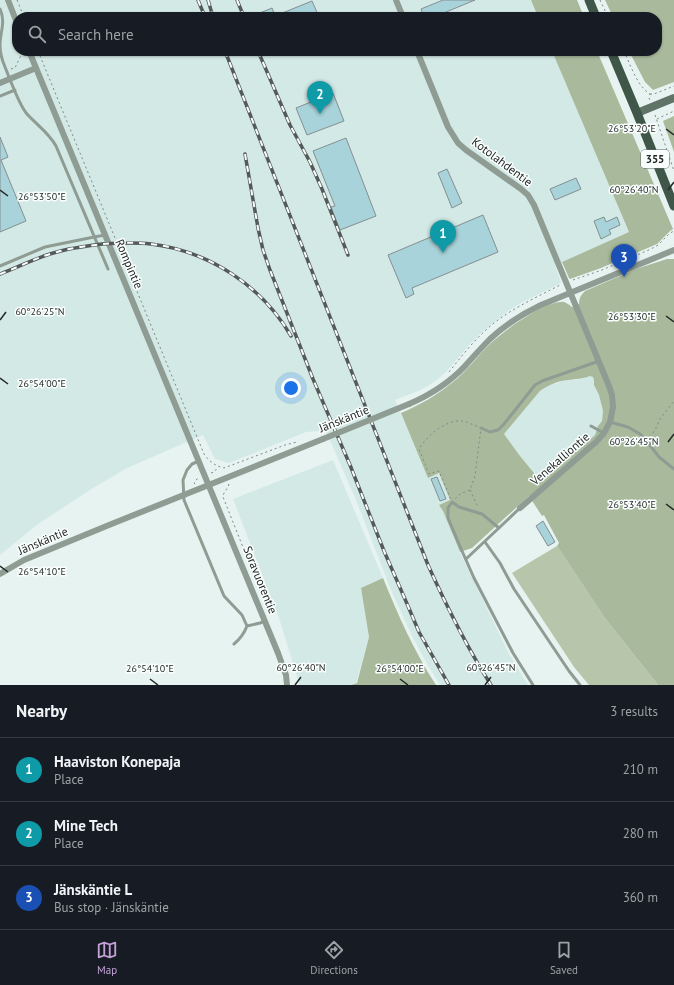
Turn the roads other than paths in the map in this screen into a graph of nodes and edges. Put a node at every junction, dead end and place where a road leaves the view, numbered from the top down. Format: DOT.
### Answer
graph roads {
  1 [pos="8,0"];
  2 [pos="396,0"];
  3 [pos="589,0"];
  4 [pos="0,9"];
  5 [pos="13,12"];
  6 [pos="401,12"];
  7 [pos="594,12"];
  8 [pos="30,56"];
  9 [pos="419,56"];
  10 [pos="612,56"];
  11 [pos="36,68"];
  12 [pos="10,78"];
  13 [pos="0,83"];
  14 [pos="15,90"];
  15 [pos="0,96"];
  16 [pos="674,98"];
  17 [pos="637,113"];
  18 [pos="674,206"];
  19 [pos="105,235"];
  20 [pos="94,237"];
  21 [pos="674,250"];
  22 [pos="0,266"];
  23 [pos="108,269"];
  24 [pos="570,293"];
  25 [pos="599,362"];
  26 [pos="610,422"];
  27 [pos="591,426"];
  28 [pos="481,428"];
  29 [pos="604,433"];
  30 [pos="199,461"];
  31 [pos="674,469"];
  32 [pos="209,485"];
  33 [pos="184,495"];
  34 [pos="520,508"];
  35 [pos="499,528"];
  36 [pos="485,542"];
  37 [pos="466,559"];
  38 [pos="0,574"];
  39 [pos="265,621"];
  40 [pos="247,626"];
  41 [pos="234,644"];
  42 [pos="287,685"];
  43 [pos="533,685"];
  44 [pos="580,685"];
  1 -- 5 [label="street"];
  2 -- 6 [label="street"];
  3 -- 7 [label="main road"];
  4 -- 12 [label="lane"];
  8 -- 11 [label="street, Rompintie"];
  9 -- 24 [label="street, Kotolahdentie"];
  10 -- 17 [label="main road, 355"];
  11 -- 12 [label="street"];
  11 -- 19 [label="street, Rompintie"];
  12 -- 13 [label="street"];
  12 -- 14 [label="lane"];
  14 -- 15 [label="lane"];
  14 -- 20 [label="lane"];
  16 -- 17 [label="street"];
  17 -- 18 [label="main road, 355"];
  19 -- 20 [label="lane"];
  19 -- 30 [label="street, Rompintie"];
  20 -- 22 [label="lane"];
  20 -- 23 [label="lane"];
  21 -- 24 [label="street, Jänskäntie"];
  24 -- 25 [label="street, Venekalliontie"];
  24 -- 32 [label="street, Jänskäntie, bridge"];
  25 -- 26 [label="street, Venekalliontie"];
  25 -- 28 [label="lane"];
  26 -- 29 [label="street, Venekalliontie"];
  26 -- 31 [label="lane"];
  27 -- 29 [label="lane"];
  29 -- 34 [label="street, Venekalliontie"];
  30 -- 32 [label="street, Rompintie"];
  30 -- 33 [label="lane"];
  32 -- 33 [label="street, Jänskäntie"];
  32 -- 39 [label="street, Soravuorentie"];
  33 -- 38 [label="street, Jänskäntie"];
  33 -- 40 [label="lane"];
  34 -- 35 [label="lane"];
  35 -- 36 [label="lane"];
  35 -- 37 [label="lane"];
  36 -- 37 [label="lane"];
  36 -- 44 [label="lane"];
  37 -- 43 [label="lane"];
  39 -- 40 [label="lane"];
  39 -- 42 [label="street, Soravuorentie"];
  40 -- 41 [label="lane"];
}
